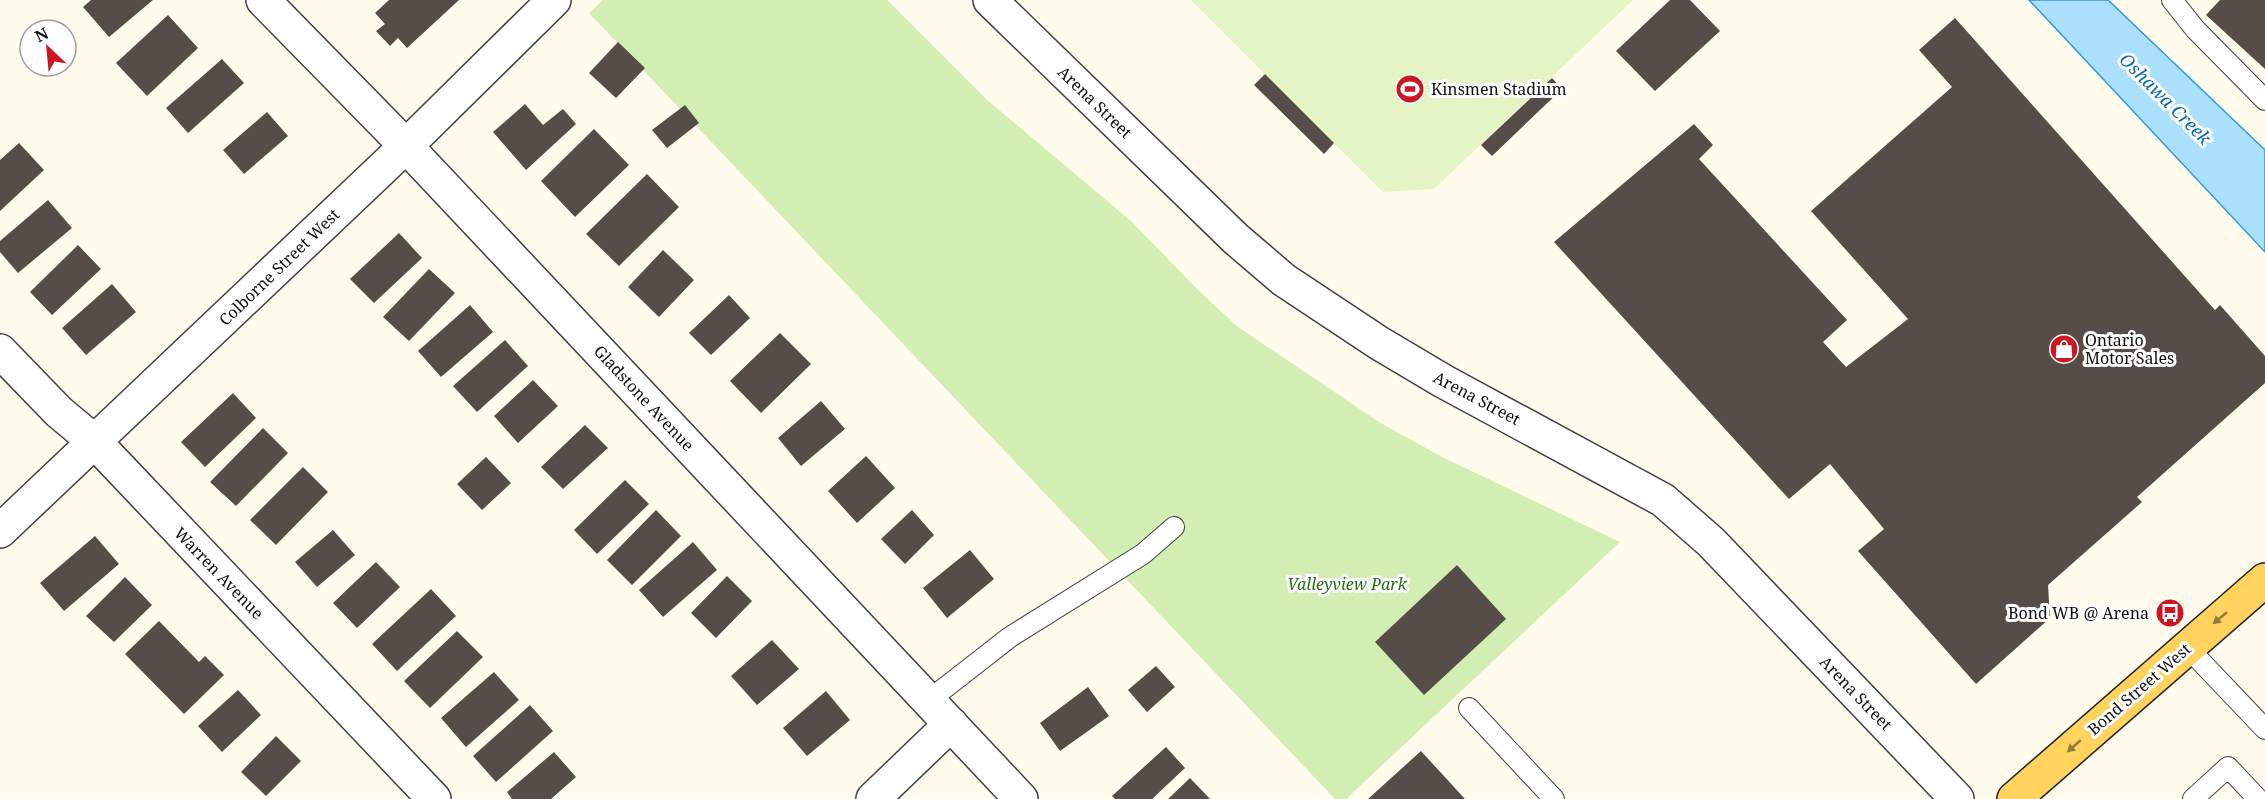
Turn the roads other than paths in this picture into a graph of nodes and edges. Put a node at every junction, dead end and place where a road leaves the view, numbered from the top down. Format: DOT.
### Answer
graph roads {
  1 [pos="263,0"];
  2 [pos="554,0"];
  3 [pos="990,0"];
  4 [pos="2172,0"];
  5 [pos="2265,100"];
  6 [pos="406,146"];
  7 [pos="0,351"];
  8 [pos="95,442"];
  9 [pos="1174,526"];
  10 [pos="0,531"];
  11 [pos="2265,580"];
  12 [pos="2187,647"];
  13 [pos="928,701"];
  14 [pos="1469,708"];
  15 [pos="951,724"];
  16 [pos="2265,729"];
  17 [pos="434,799"];
  18 [pos="873,799"];
  19 [pos="1022,799"];
  20 [pos="1554,799"];
  21 [pos="1958,799"];
  22 [pos="2014,799"];
  23 [pos="2193,799"];
  24 [pos="2258,799"];
  1 -- 6 [label="street, Gladstone Avenue"];
  2 -- 6 [label="street, Colborne Street West"];
  3 -- 21 [label="street, Arena Street"];
  4 -- 5 [label="lane"];
  6 -- 8 [label="street, Colborne Street West"];
  6 -- 13 [label="street, Gladstone Avenue"];
  7 -- 8 [label="street, Warren Avenue"];
  8 -- 10 [label="street, Colborne Street West"];
  8 -- 17 [label="street, Warren Avenue"];
  9 -- 13 [label="lane"];
  11 -- 12 [label="main road, Bond Street West, one-way"];
  12 -- 16 [label="lane"];
  12 -- 22 [label="main road, Bond Street West, one-way"];
  13 -- 15 [label="street, Gladstone Avenue"];
  14 -- 20 [label="lane"];
  15 -- 18 [label="street"];
  15 -- 19 [label="street, Gladstone Avenue"];
  23 -- 24 [label="lane"];
}
